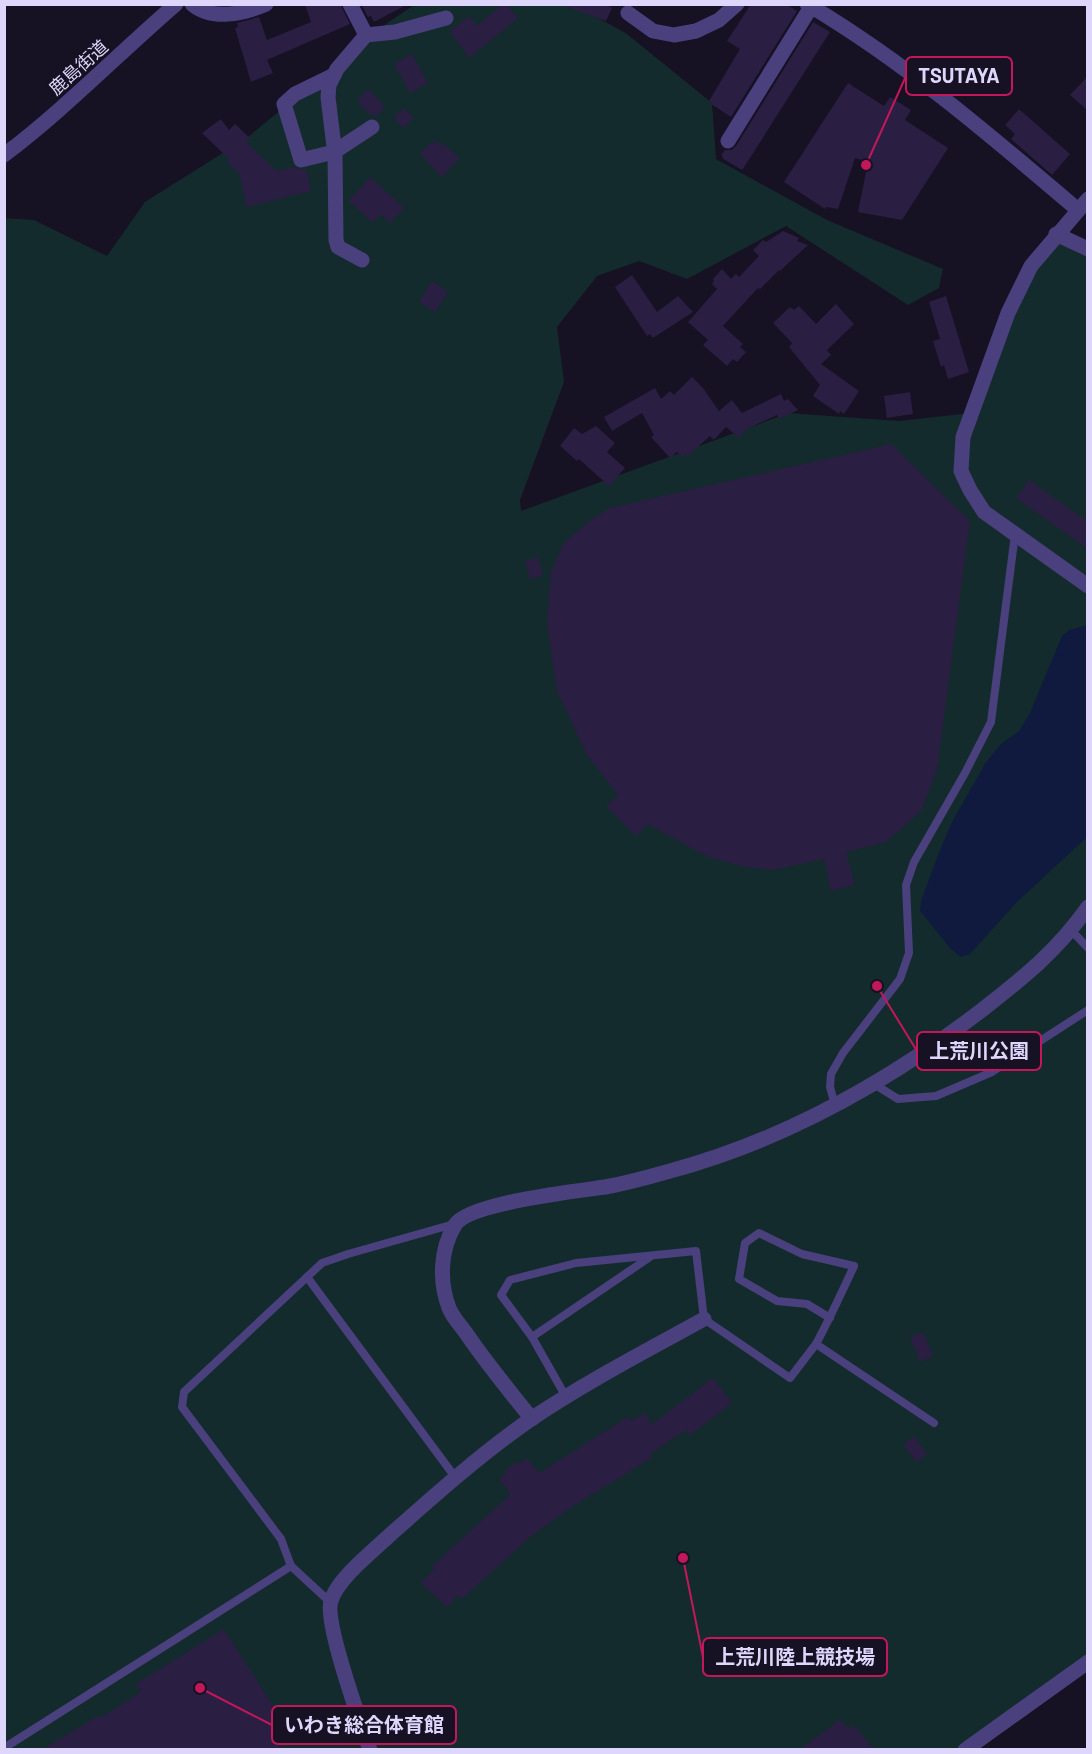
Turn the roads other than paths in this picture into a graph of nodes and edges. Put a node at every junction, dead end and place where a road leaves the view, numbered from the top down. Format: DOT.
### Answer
graph roads {
  1 [pos="176,4"];
  2 [pos="192,4"];
  3 [pos="266,4"];
  4 [pos="350,4"];
  5 [pos="737,4"];
  6 [pos="809,6"];
  7 [pos="628,13"];
  8 [pos="446,18"];
  9 [pos="366,35"];
  10 [pos="334,75"];
  11 [pos="372,127"];
  12 [pos="728,141"];
  13 [pos="334,152"];
  14 [pos="4,155"];
  15 [pos="1083,204"];
  16 [pos="1056,234"];
  17 [pos="1088,249"];
  18 [pos="362,260"];
  19 [pos="1014,534"];
  20 [pos="1088,586"];
  21 [pos="1088,907"];
  22 [pos="1071,930"];
  23 [pos="1088,948"];
  24 [pos="1088,1010"];
  25 [pos="874,1084"];
  26 [pos="835,1105"];
  27 [pos="456,1223"];
  28 [pos="651,1256"];
  29 [pos="307,1277"];
  30 [pos="830,1318"];
  31 [pos="704,1319"];
  32 [pos="532,1337"];
  33 [pos="816,1344"];
  34 [pos="566,1397"];
  35 [pos="532,1419"];
  36 [pos="934,1423"];
  37 [pos="455,1477"];
  38 [pos="291,1566"];
  39 [pos="330,1602"];
  40 [pos="1088,1662"];
  41 [pos="4,1748"];
  42 [pos="370,1749"];
  43 [pos="965,1749"];
  1 -- 14 [label="street, 鹿島街道"];
  2 -- 3 [label="street"];
  4 -- 9 [label="street"];
  5 -- 7 [label="street"];
  6 -- 12 [label="street"];
  6 -- 15 [label="street"];
  8 -- 9 [label="street"];
  9 -- 10 [label="street"];
  10 -- 13 [label="street"];
  10 -- 13 [label="street"];
  11 -- 13 [label="street"];
  13 -- 18 [label="street"];
  15 -- 16 [label="street"];
  16 -- 17 [label="street"];
  16 -- 19 [label="street"];
  19 -- 20 [label="street"];
  19 -- 26 [label="lane"];
  21 -- 22 [label="street"];
  22 -- 23 [label="lane"];
  22 -- 25 [label="street"];
  24 -- 25 [label="lane"];
  25 -- 26 [label="street"];
  26 -- 27 [label="street"];
  27 -- 29 [label="lane"];
  27 -- 35 [label="street"];
  28 -- 31 [label="lane"];
  28 -- 32 [label="lane"];
  28 -- 32 [label="lane"];
  29 -- 37 [label="lane"];
  29 -- 38 [label="lane"];
  30 -- 30 [label="lane"];
  30 -- 33 [label="lane"];
  31 -- 33 [label="lane"];
  31 -- 34 [label="street"];
  32 -- 34 [label="lane"];
  33 -- 36 [label="lane"];
  34 -- 35 [label="street"];
  35 -- 37 [label="street"];
  37 -- 39 [label="street"];
  38 -- 39 [label="lane"];
  38 -- 41 [label="lane"];
  39 -- 42 [label="street"];
  40 -- 43 [label="street"];
}
